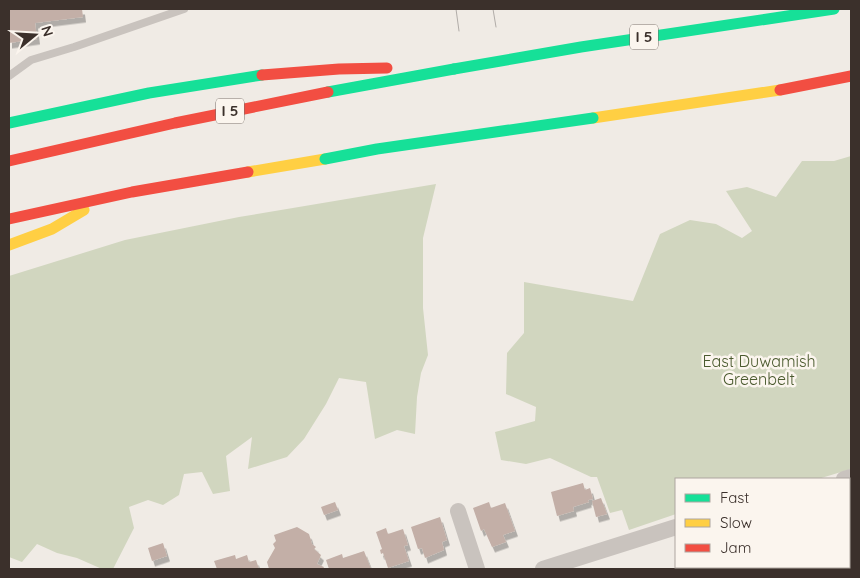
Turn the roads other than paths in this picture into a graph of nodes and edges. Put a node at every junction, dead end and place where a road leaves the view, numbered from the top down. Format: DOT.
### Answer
graph roads {
  1 [pos="184,9"];
  2 [pos="834,9"];
  3 [pos="454,69"];
  4 [pos="9,76"];
  5 [pos="851,76"];
  6 [pos="9,123"];
  7 [pos="9,161"];
  8 [pos="103,199"];
  9 [pos="9,219"];
  10 [pos="9,245"];
  11 [pos="458,511"];
  12 [pos="675,527"];
  13 [pos="477,569"];
  14 [pos="543,569"];
  1 -- 4 [label="lane"];
  2 -- 3 [label="highway, I 5, bridge"];
  3 -- 6 [label="highway"];
  3 -- 7 [label="highway, I 5"];
  5 -- 8 [label="highway, bridge"];
  8 -- 9 [label="highway"];
  8 -- 10 [label="highway"];
  11 -- 13 [label="street"];
  12 -- 14 [label="street"];
}
